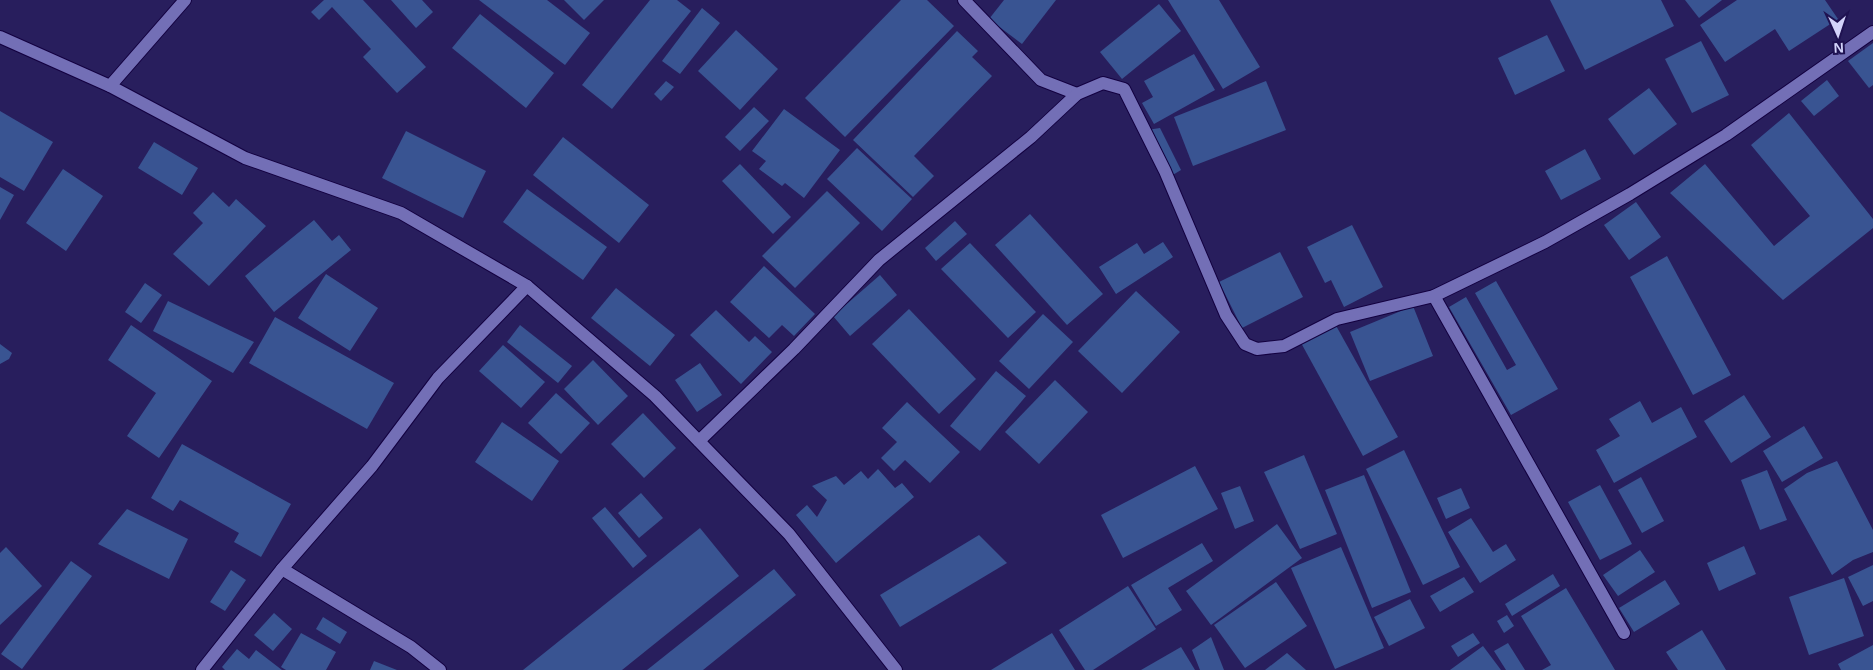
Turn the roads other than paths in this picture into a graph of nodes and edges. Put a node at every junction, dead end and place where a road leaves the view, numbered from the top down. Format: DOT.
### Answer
graph roads {
  1 [pos="185,0"];
  2 [pos="964,0"];
  3 [pos="1873,32"];
  4 [pos="0,37"];
  5 [pos="110,86"];
  6 [pos="1077,94"];
  7 [pos="527,286"];
  8 [pos="1434,296"];
  9 [pos="699,440"];
  10 [pos="282,569"];
  11 [pos="1624,633"];
  12 [pos="202,670"];
  13 [pos="440,670"];
  14 [pos="896,670"];
  1 -- 5 [label="street"];
  2 -- 6 [label="street"];
  3 -- 8 [label="street"];
  4 -- 5 [label="street"];
  5 -- 7 [label="street"];
  6 -- 8 [label="street"];
  6 -- 9 [label="street"];
  7 -- 9 [label="street"];
  7 -- 10 [label="street"];
  8 -- 11 [label="street"];
  9 -- 14 [label="street"];
  10 -- 12 [label="street"];
  10 -- 13 [label="street"];
}
